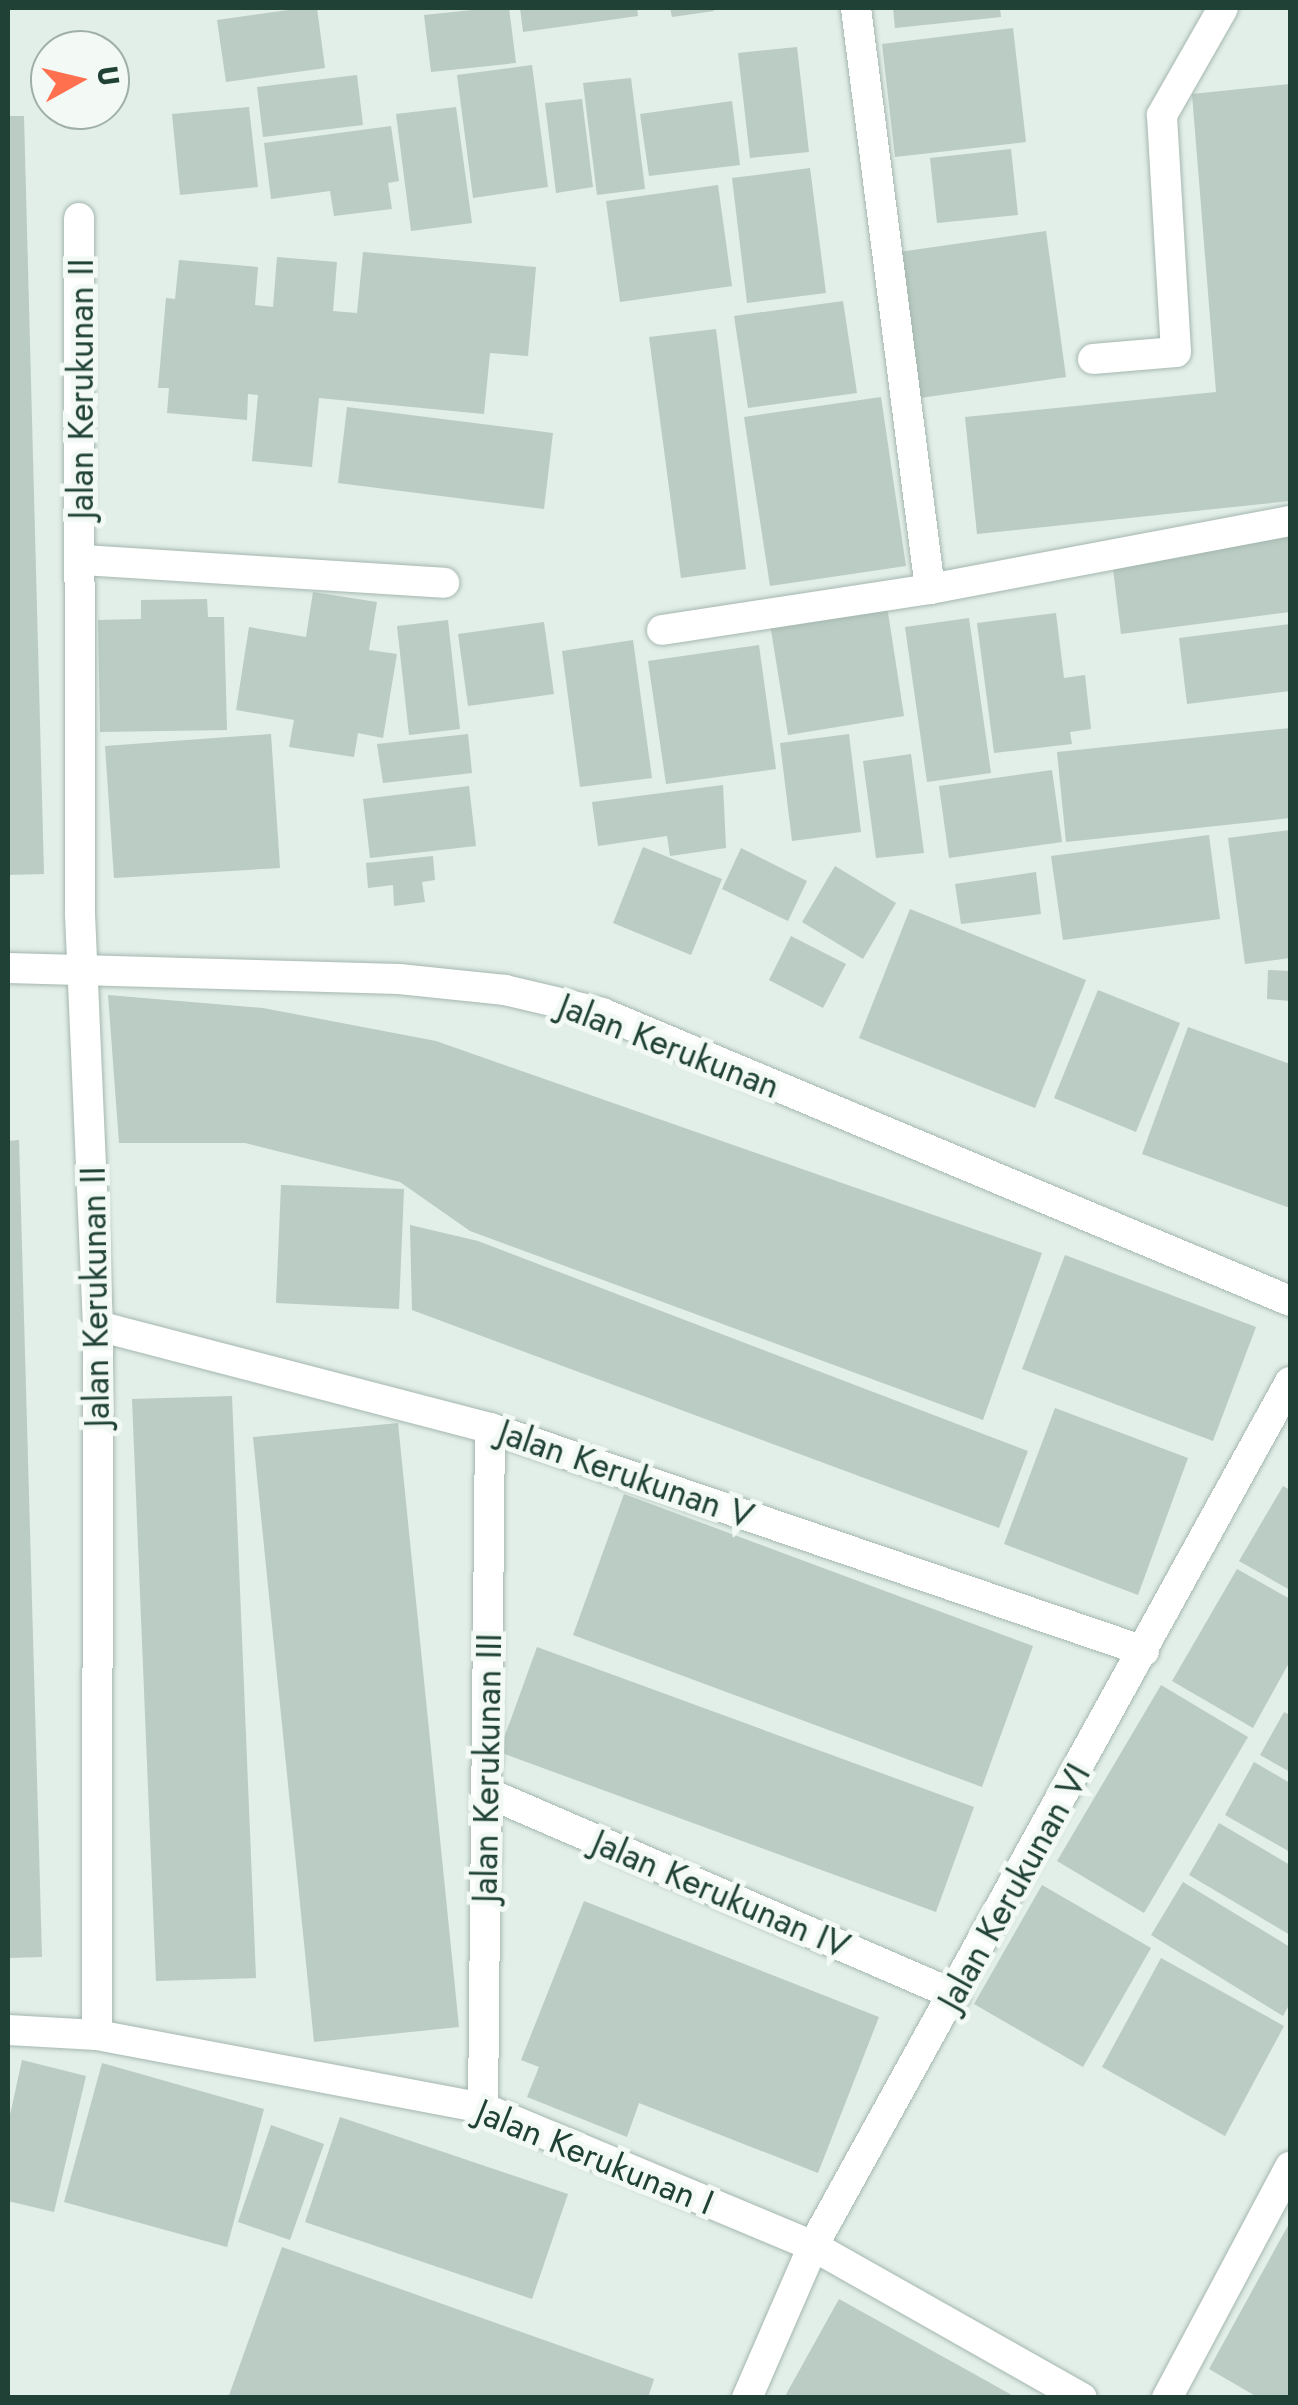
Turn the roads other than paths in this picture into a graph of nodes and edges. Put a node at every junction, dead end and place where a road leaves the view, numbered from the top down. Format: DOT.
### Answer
graph roads {
  1 [pos="856,8"];
  2 [pos="1223,8"];
  3 [pos="79,218"];
  4 [pos="1093,360"];
  5 [pos="1290,520"];
  6 [pos="82,560"];
  7 [pos="444,583"];
  8 [pos="930,589"];
  9 [pos="662,630"];
  10 [pos="8,968"];
  11 [pos="85,970"];
  12 [pos="1290,1301"];
  13 [pos="98,1326"];
  14 [pos="1290,1382"];
  15 [pos="490,1428"];
  16 [pos="1144,1650"];
  17 [pos="488,1794"];
  18 [pos="955,1995"];
  19 [pos="8,2030"];
  20 [pos="97,2035"];
  21 [pos="482,2108"];
  22 [pos="1290,2167"];
  23 [pos="813,2246"];
  24 [pos="747,2398"];
  25 [pos="1082,2398"];
  26 [pos="1166,2398"];
  1 -- 8 [label="street"];
  2 -- 4 [label="street"];
  3 -- 6 [label="street, Jalan Kerukunan II"];
  5 -- 8 [label="street"];
  6 -- 7 [label="street, Jalan Kerukunan II"];
  6 -- 11 [label="street, Jalan Kerukunan II"];
  8 -- 9 [label="street"];
  10 -- 11 [label="street, Jalan Kerukunan"];
  11 -- 12 [label="street, Jalan Kerukunan"];
  11 -- 13 [label="street, Jalan Kerukunan II"];
  13 -- 15 [label="street, Jalan Kerukunan V"];
  13 -- 20 [label="street, Jalan Kerukunan II"];
  14 -- 16 [label="street, Jalan Kerukunan VI"];
  15 -- 16 [label="street, Jalan Kerukunan V"];
  15 -- 17 [label="street, Jalan Kerukunan III"];
  16 -- 18 [label="street, Jalan Kerukunan VI"];
  17 -- 18 [label="street, Jalan Kerukunan IV"];
  17 -- 21 [label="street, Jalan Kerukunan III"];
  18 -- 23 [label="street, Jalan Kerukunan VI"];
  19 -- 20 [label="street, Jalan Kerukunan I"];
  20 -- 21 [label="street, Jalan Kerukunan I"];
  21 -- 23 [label="street, Jalan Kerukunan I"];
  22 -- 26 [label="street"];
  23 -- 24 [label="street, Jalan Kerukunan VI"];
  23 -- 25 [label="street, Jalan Kerukunan I"];
}
